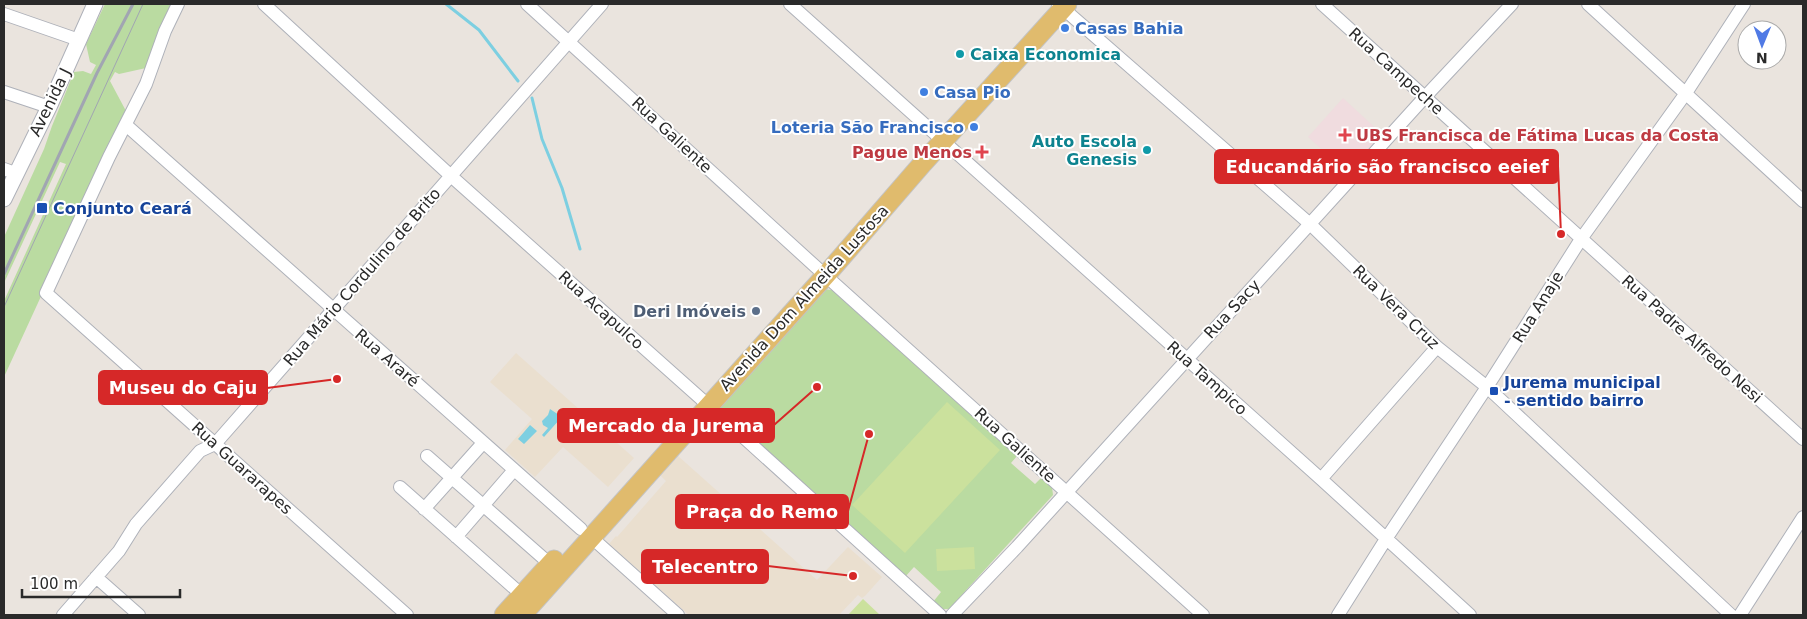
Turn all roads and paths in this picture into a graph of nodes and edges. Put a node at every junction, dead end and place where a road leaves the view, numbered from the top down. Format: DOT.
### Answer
graph roads {
  1 [pos="95,4"];
  2 [pos="178,4"];
  3 [pos="264,4"];
  4 [pos="527,4"];
  5 [pos="602,4"];
  6 [pos="790,4"];
  7 [pos="1322,4"];
  8 [pos="1512,4"];
  9 [pos="1588,4"];
  10 [pos="1744,4"];
  11 [pos="1063,5"];
  12 [pos="4,14"];
  13 [pos="79,40"];
  14 [pos="568,41"];
  15 [pos="4,92"];
  16 [pos="1686,93"];
  17 [pos="1424,98"];
  18 [pos="48,107"];
  19 [pos="126,125"];
  20 [pos="938,137"];
  21 [pos="10,171"];
  22 [pos="450,176"];
  23 [pos="4,199"];
  24 [pos="1803,201"];
  25 [pos="1310,224"];
  26 [pos="1581,239"];
  27 [pos="821,271"];
  28 [pos="334,310"];
  29 [pos="1436,347"];
  30 [pos="1186,359"];
  31 [pos="1487,387"];
  32 [pos="704,401"];
  33 [pos="1803,439"];
  34 [pos="483,442"];
  35 [pos="215,444"];
  36 [pos="427,456"];
  37 [pos="514,470"];
  38 [pos="452,478"];
  39 [pos="1321,479"];
  40 [pos="400,487"];
  41 [pos="1066,491"];
  42 [pos="483,505"];
  43 [pos="424,509"];
  44 [pos="1803,518"];
  45 [pos="586,533"];
  46 [pos="456,537"];
  47 [pos="1386,539"];
  48 [pos="550,564"];
  49 [pos="96,577"];
  50 [pos="522,595"];
  51 [pos="63,615"];
  52 [pos="139,615"];
  53 [pos="407,615"];
  54 [pos="504,615"];
  55 [pos="522,615"];
  56 [pos="678,615"];
  57 [pos="940,615"];
  58 [pos="952,615"];
  59 [pos="1203,615"];
  60 [pos="1338,615"];
  61 [pos="1470,615"];
  62 [pos="1730,615"];
  63 [pos="1740,615"];
  1 -- 13 [label="street, Avenida J"];
  2 -- 19 [label="street, Rua Guararapes"];
  3 -- 22 [label="street, Rua Acapulco"];
  4 -- 14 [label="street, Rua Galiente"];
  5 -- 14 [label="street, Rua Mário Cordulino de Brito"];
  6 -- 20 [label="street, Rua Tampico"];
  7 -- 17 [label="street, Rua Campeche"];
  8 -- 17 [label="street, Rua Sacy"];
  9 -- 16 [label="street"];
  10 -- 16 [label="street, Rua Anaje"];
  11 -- 20 [label="main road, Avenida Dom Almeida Lustosa"];
  11 -- 25 [label="street, Rua Vera Cruz"];
  12 -- 13 [label="street"];
  13 -- 18 [label="street, Avenida J"];
  14 -- 22 [label="street, Rua Mário Cordulino de Brito"];
  14 -- 27 [label="street, Rua Galiente"];
  15 -- 18 [label="street"];
  16 -- 24 [label="street"];
  16 -- 26 [label="street, Rua Anaje"];
  17 -- 25 [label="street, Rua Sacy"];
  17 -- 26 [label="street, Rua Campeche"];
  18 -- 21 [label="street, Avenida J"];
  19 -- 28 [label="street, Rua Araré"];
  19 -- 35 [label="street, Rua Guararapes"];
  20 -- 27 [label="main road, Avenida Dom Almeida Lustosa"];
  20 -- 30 [label="street, Rua Tampico"];
  21 -- 23 [label="street, Avenida J"];
  22 -- 28 [label="street, Rua Mário Cordulino de Brito"];
  22 -- 32 [label="street, Rua Acapulco"];
  25 -- 29 [label="street, Rua Vera Cruz"];
  25 -- 30 [label="street, Rua Sacy"];
  26 -- 31 [label="street, Rua Anaje"];
  26 -- 33 [label="street, Rua Padre Alfredo Nesi"];
  27 -- 32 [label="main road, Avenida Dom Almeida Lustosa"];
  27 -- 41 [label="street, Rua Galiente"];
  28 -- 34 [label="street, Rua Araré"];
  28 -- 35 [label="street, Rua Mário Cordulino de Brito"];
  29 -- 31 [label="street, Rua Vera Cruz"];
  29 -- 39 [label="street"];
  30 -- 39 [label="street, Rua Tampico"];
  30 -- 41 [label="street, Rua Sacy"];
  31 -- 47 [label="street, Rua Anaje"];
  31 -- 62 [label="street, Rua Vera Cruz"];
  32 -- 45 [label="main road, Avenida Dom Almeida Lustosa"];
  32 -- 57 [label="street, Rua Acapulco"];
  34 -- 37 [label="street, Rua Araré"];
  34 -- 38 [label="street"];
  35 -- 49 [label="street, Rua Mário Cordulino de Brito"];
  35 -- 53 [label="street, Rua Guararapes"];
  36 -- 38 [label="street"];
  37 -- 42 [label="street"];
  37 -- 45 [label="street, Rua Araré"];
  38 -- 42 [label="street"];
  38 -- 43 [label="street"];
  39 -- 47 [label="street, Rua Tampico"];
  40 -- 43 [label="street"];
  41 -- 58 [label="street, Rua Sacy"];
  41 -- 59 [label="street, Rua Galiente"];
  42 -- 46 [label="street"];
  42 -- 48 [label="street"];
  43 -- 46 [label="street"];
  44 -- 63 [label="street"];
  45 -- 48 [label="main road, Avenida Dom Almeida Lustosa"];
  45 -- 55 [label="main road, Avenida Dom Almeida Lustosa"];
  45 -- 56 [label="street, Rua Araré"];
  46 -- 50 [label="street"];
  47 -- 60 [label="street, Rua Anaje"];
  47 -- 61 [label="street, Rua Tampico"];
  48 -- 50 [label="main road, Avenida Dom Almeida Lustosa"];
  49 -- 51 [label="street, Rua Mário Cordulino de Brito"];
  49 -- 52 [label="street"];
  50 -- 54 [label="main road, Avenida Dom Almeida Lustosa"];
}
